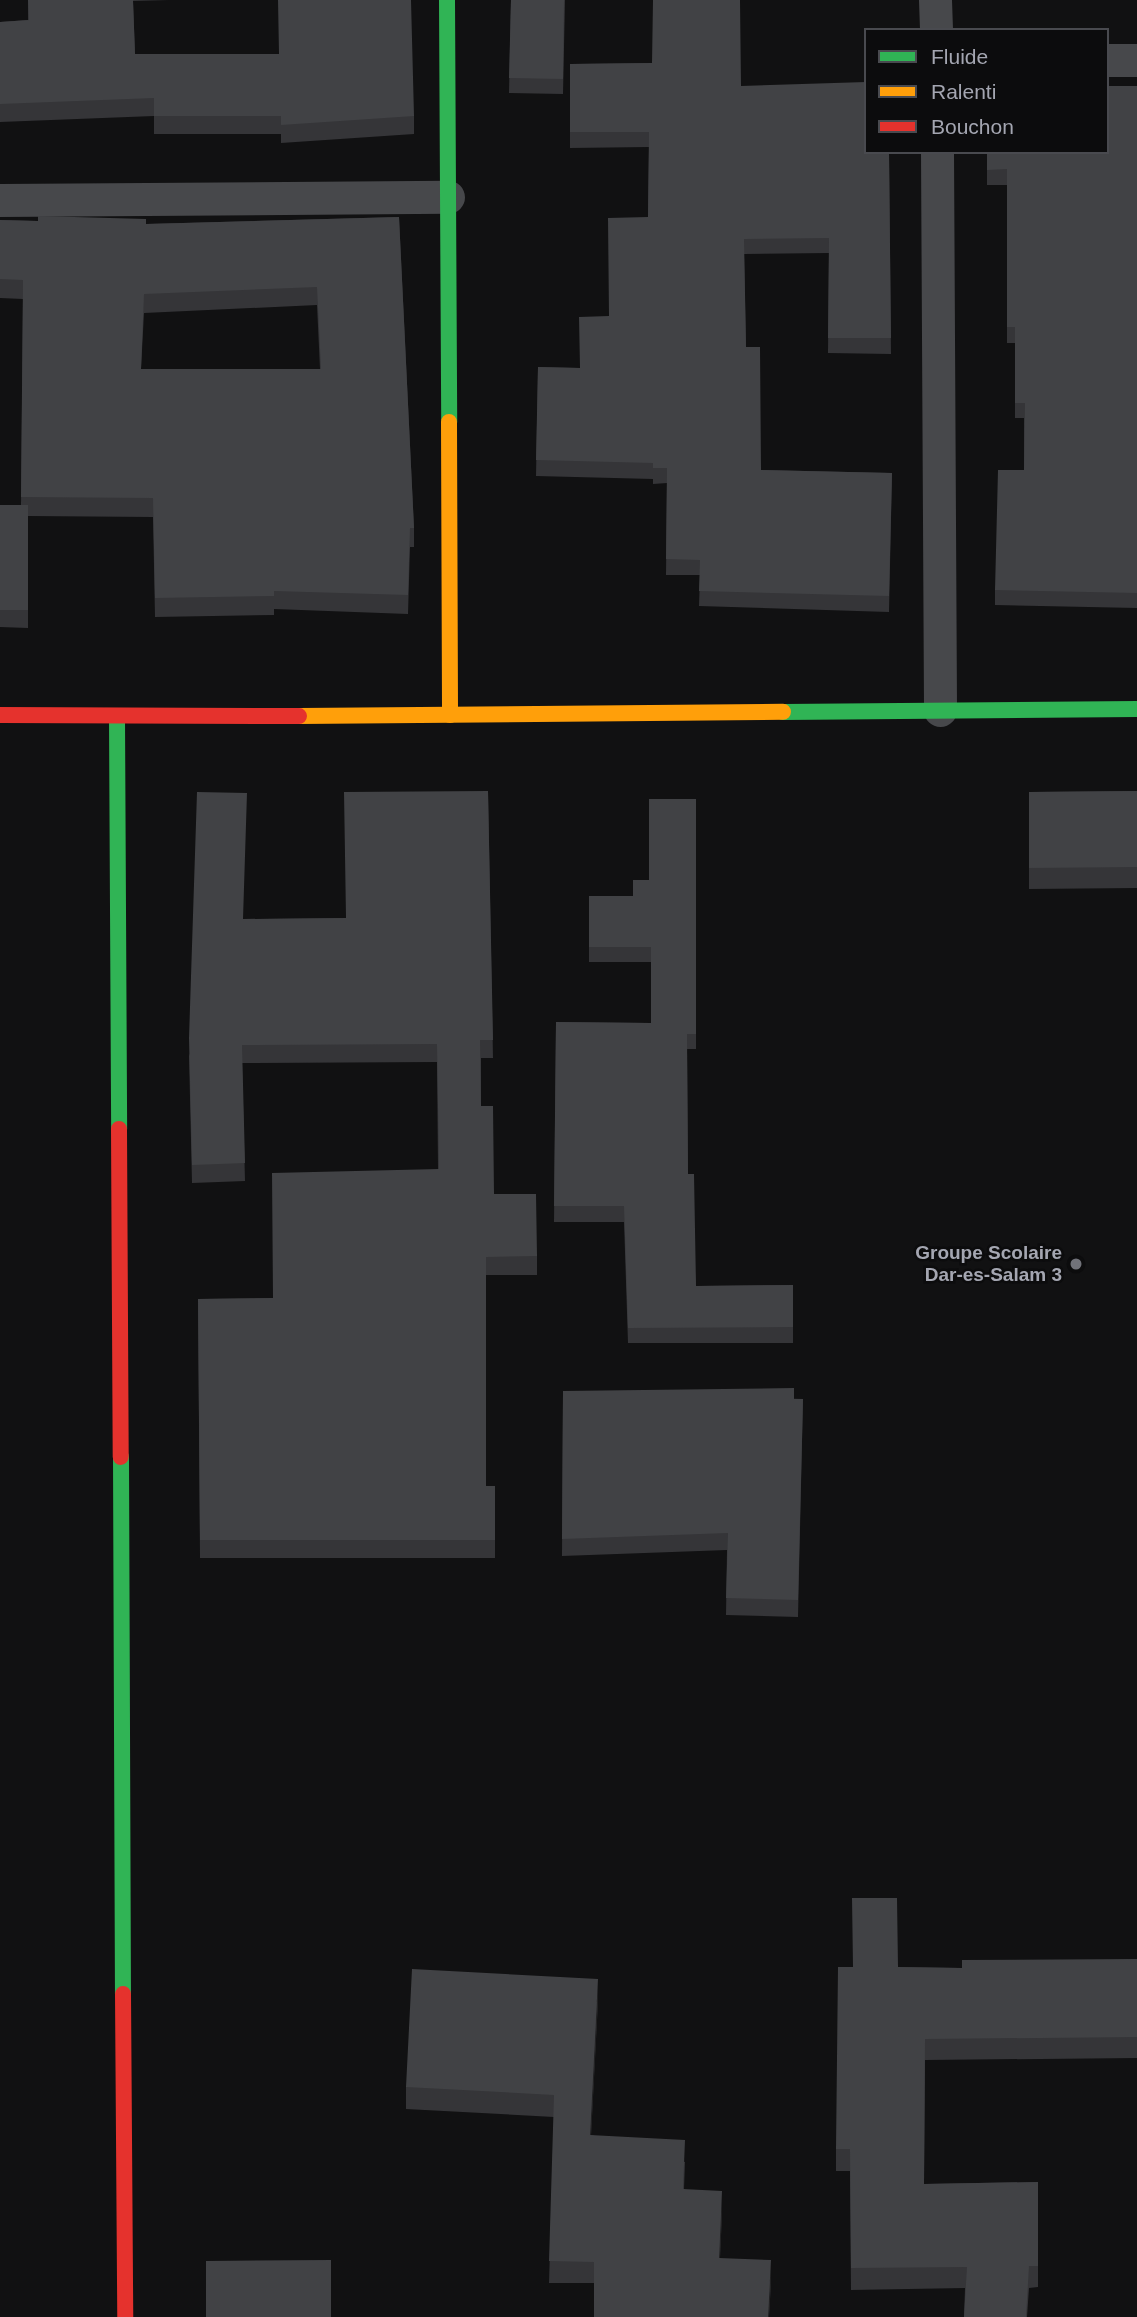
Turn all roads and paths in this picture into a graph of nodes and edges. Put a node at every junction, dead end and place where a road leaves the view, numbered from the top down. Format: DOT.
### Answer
graph roads {
  1 [pos="447,0"];
  2 [pos="934,0"];
  3 [pos="936,28"];
  4 [pos="1109,60"];
  5 [pos="1137,60"];
  6 [pos="937,154"];
  7 [pos="447,197"];
  8 [pos="0,200"];
  9 [pos="1137,709"];
  10 [pos="940,710"];
  11 [pos="0,715"];
  12 [pos="450,715"];
  13 [pos="117,718"];
  14 [pos="125,2317"];
  1 -- 7 [label="street"];
  2 -- 3 [label="street"];
  4 -- 5 [label="street"];
  6 -- 10 [label="street"];
  7 -- 8 [label="street"];
  7 -- 12 [label="street"];
  9 -- 10 [label="street"];
  10 -- 12 [label="street"];
  11 -- 13 [label="street"];
  12 -- 13 [label="street"];
  13 -- 14 [label="street"];
}
